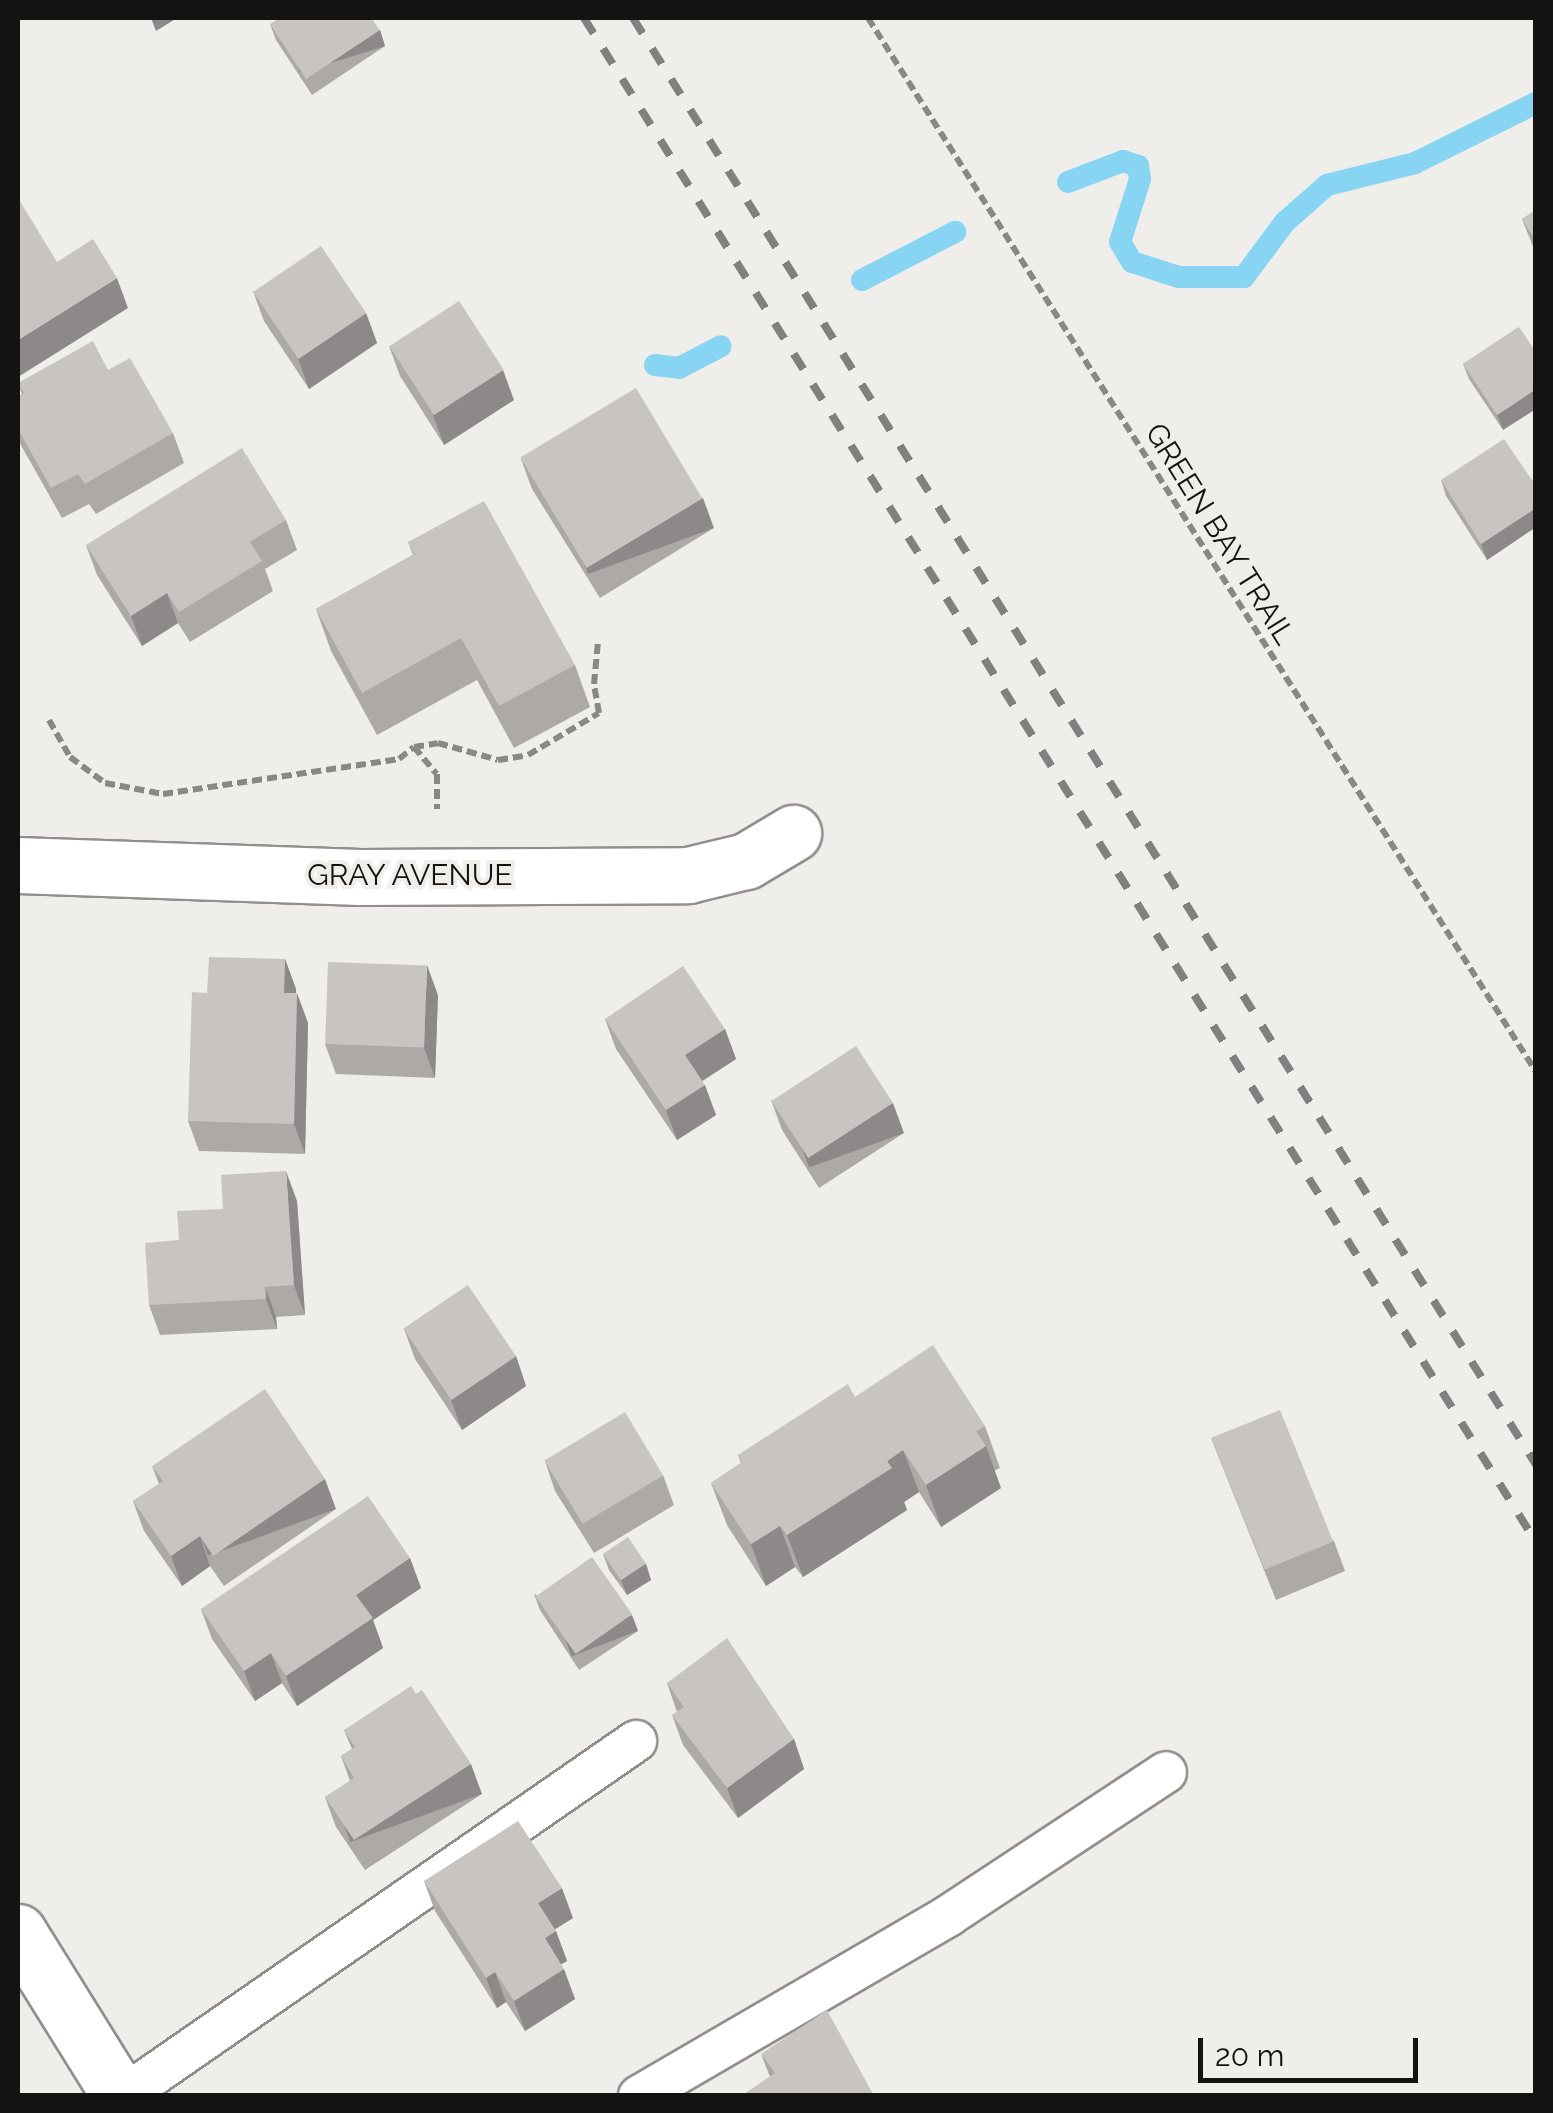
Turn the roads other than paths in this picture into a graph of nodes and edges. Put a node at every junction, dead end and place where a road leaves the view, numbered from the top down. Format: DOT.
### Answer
graph roads {
  1 [pos="793,834"];
  2 [pos="18,865"];
  3 [pos="636,1742"];
  4 [pos="1166,1772"];
  5 [pos="18,1932"];
  6 [pos="121,2096"];
  7 [pos="639,2096"];
  1 -- 2 [label="street, GRAY AVENUE"];
  3 -- 6 [label="lane"];
  4 -- 7 [label="lane"];
  5 -- 6 [label="street"];
}
